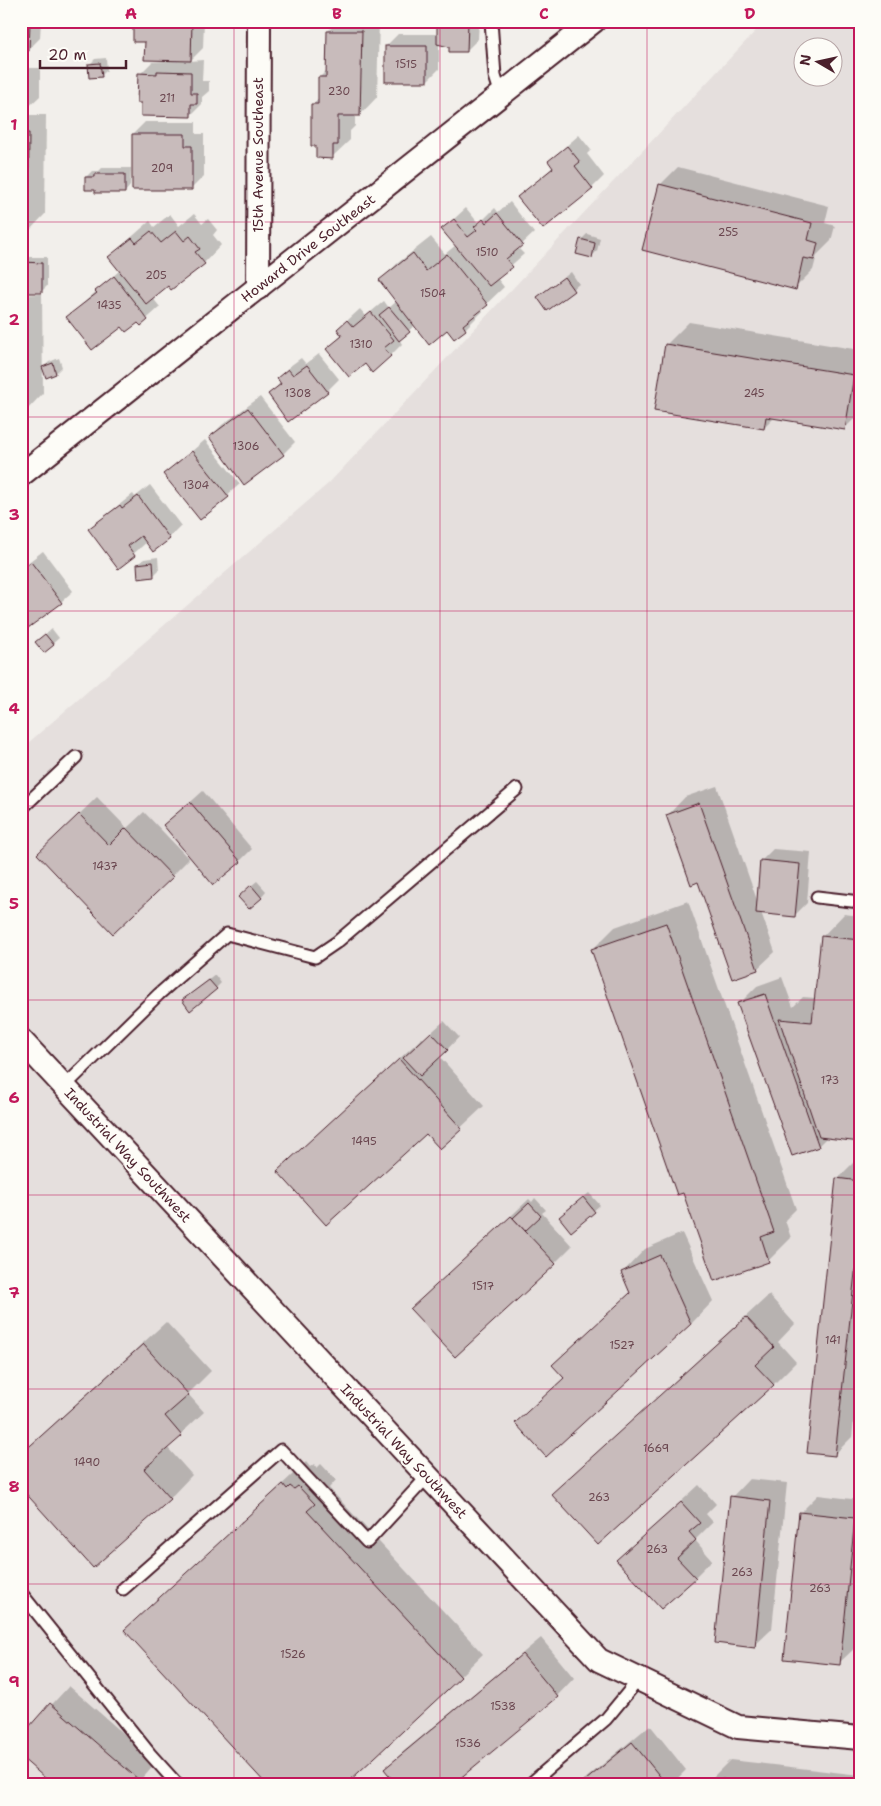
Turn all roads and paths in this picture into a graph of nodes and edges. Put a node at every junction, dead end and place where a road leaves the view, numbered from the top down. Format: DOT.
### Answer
graph roads {
  1 [pos="259,21"];
  2 [pos="491,21"];
  3 [pos="594,21"];
  4 [pos="501,95"];
  5 [pos="258,288"];
  6 [pos="21,475"];
  7 [pos="76,757"];
  8 [pos="517,789"];
  9 [pos="21,810"];
  10 [pos="817,897"];
  11 [pos="860,902"];
  12 [pos="21,1040"];
  13 [pos="65,1086"];
  14 [pos="428,1476"];
  15 [pos="123,1589"];
  16 [pos="21,1593"];
  17 [pos="639,1679"];
  18 [pos="860,1738"];
  19 [pos="178,1785"];
  20 [pos="529,1785"];
  1 -- 5 [label="street, 15th Avenue Southeast"];
  2 -- 4 [label="lane"];
  3 -- 4 [label="street, Howard Drive Southeast"];
  4 -- 5 [label="street, Howard Drive Southeast"];
  5 -- 6 [label="street, Howard Drive Southeast"];
  7 -- 9 [label="lane"];
  8 -- 13 [label="lane"];
  10 -- 11 [label="lane"];
  12 -- 13 [label="street, Industrial Way Southwest"];
  13 -- 14 [label="street, Industrial Way Southwest"];
  14 -- 15 [label="lane"];
  14 -- 17 [label="street, Industrial Way Southwest"];
  16 -- 19 [label="lane"];
  17 -- 18 [label="street, Industrial Way Southwest"];
  17 -- 20 [label="lane"];
}
